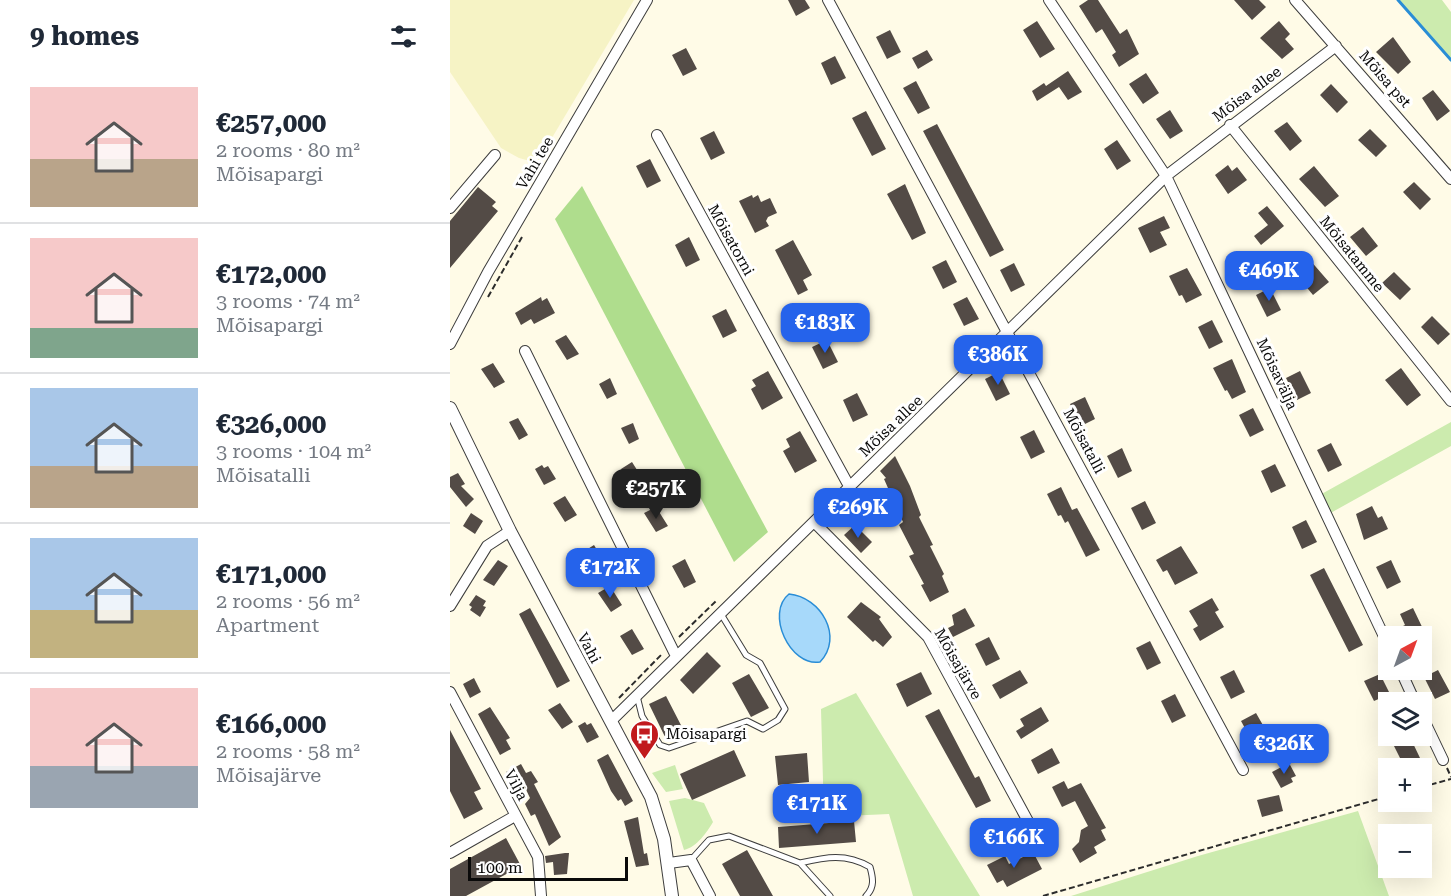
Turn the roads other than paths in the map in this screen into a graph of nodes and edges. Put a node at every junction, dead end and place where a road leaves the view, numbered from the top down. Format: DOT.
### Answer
graph roads {
  1 [pos="647,0"];
  2 [pos="828,0"];
  3 [pos="1049,0"];
  4 [pos="1295,0"];
  5 [pos="1336,46"];
  6 [pos="1230,125"];
  7 [pos="657,135"];
  8 [pos="495,154"];
  9 [pos="1166,176"];
  10 [pos="1451,179"];
  11 [pos="450,208"];
  12 [pos="1008,331"];
  13 [pos="450,342"];
  14 [pos="525,351"];
  15 [pos="1451,401"];
  16 [pos="450,408"];
  17 [pos="452,419"];
  18 [pos="849,486"];
  19 [pos="814,522"];
  20 [pos="510,531"];
  21 [pos="450,606"];
  22 [pos="721,612"];
  23 [pos="1379,626"];
  24 [pos="676,656"];
  25 [pos="450,692"];
  26 [pos="637,696"];
  27 [pos="611,721"];
  28 [pos="1432,737"];
  29 [pos="1443,760"];
  30 [pos="1242,770"];
  31 [pos="515,816"];
  32 [pos="1042,847"];
  33 [pos="450,854"];
  34 [pos="691,860"];
  35 [pos="669,863"];
  36 [pos="800,863"];
  37 [pos="541,896"];
  38 [pos="672,896"];
  39 [pos="710,896"];
  40 [pos="830,896"];
  41 [pos="866,896"];
  1 -- 13 [label="street, Vahi tee"];
  2 -- 12 [label="street, Mõisatalli"];
  3 -- 9 [label="street, Mõisavälja"];
  4 -- 5 [label="street, Mõisa pst"];
  5 -- 6 [label="street, Mõisa allee"];
  5 -- 10 [label="street, Mõisa pst"];
  6 -- 9 [label="street, Mõisa allee"];
  6 -- 15 [label="street, Mõisatamme"];
  7 -- 18 [label="street, Mõisatorni"];
  8 -- 11 [label="street"];
  9 -- 12 [label="street, Mõisa allee"];
  9 -- 23 [label="street, Mõisavälja"];
  12 -- 18 [label="street, Mõisa allee"];
  12 -- 30 [label="street, Mõisatalli"];
  14 -- 24 [label="street"];
  16 -- 17 [label="street, Vahi"];
  17 -- 20 [label="street, Vahi"];
  18 -- 19 [label="street, Mõisa allee"];
  19 -- 22 [label="street, Mõisa allee"];
  19 -- 32 [label="street, Mõisajärve"];
  20 -- 21 [label="street"];
  20 -- 27 [label="street, Vahi"];
  22 -- 24 [label="street, Mõisa allee"];
  22 -- 26 [label="lane"];
  24 -- 26 [label="street, Mõisa allee"];
  25 -- 31 [label="street, Vilja"];
  26 -- 27 [label="street, Mõisa allee"];
  27 -- 35 [label="street, Vahi"];
  28 -- 29 [label="street"];
  31 -- 33 [label="street"];
  31 -- 37 [label="street, Vilja"];
  34 -- 35 [label="street"];
  34 -- 36 [label="lane"];
  34 -- 39 [label="street"];
  35 -- 38 [label="street, Vahi"];
  36 -- 40 [label="lane"];
  36 -- 41 [label="lane"];
}
